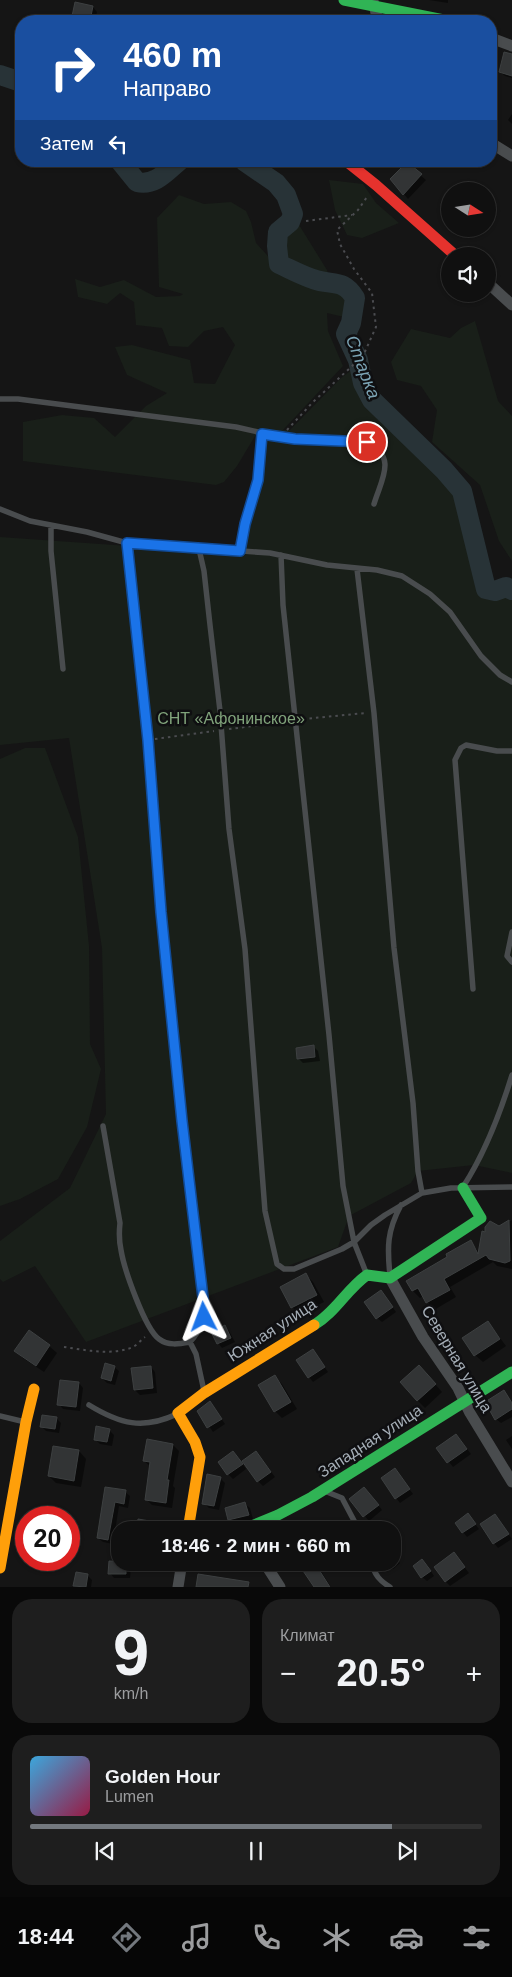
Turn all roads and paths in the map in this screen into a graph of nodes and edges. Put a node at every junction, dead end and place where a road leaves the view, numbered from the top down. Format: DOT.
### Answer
graph roads {
  1 [pos="344,0"];
  2 [pos="373,3"];
  3 [pos="369,15"];
  4 [pos="424,15"];
  5 [pos="497,40"];
  6 [pos="512,46"];
  7 [pos="497,147"];
  8 [pos="512,156"];
  9 [pos="354,167"];
  10 [pos="376,185"];
  11 [pos="352,215"];
  12 [pos="306,221"];
  13 [pos="446,247"];
  14 [pos="496,290"];
  15 [pos="512,305"];
  16 [pos="0,399"];
  17 [pos="262,434"];
  18 [pos="280,437"];
  19 [pos="374,504"];
  20 [pos="0,510"];
  21 [pos="51,525"];
  22 [pos="127,543"];
  23 [pos="199,549"];
  24 [pos="240,551"];
  25 [pos="281,555"];
  26 [pos="357,569"];
  27 [pos="63,669"];
  28 [pos="512,682"];
  29 [pos="374,713"];
  30 [pos="296,720"];
  31 [pos="222,730"];
  32 [pos="148,740"];
  33 [pos="512,751"];
  34 [pos="512,932"];
  35 [pos="512,962"];
  36 [pos="473,989"];
  37 [pos="512,1075"];
  38 [pos="103,1126"];
  39 [pos="512,1186"];
  40 [pos="463,1188"];
  41 [pos="422,1193"];
  42 [pos="401,1205"];
  43 [pos="354,1242"];
  44 [pos="367,1275"];
  45 [pos="390,1278"];
  46 [pos="152,1330"];
  47 [pos="190,1342"];
  48 [pos="64,1347"];
  49 [pos="512,1372"];
  50 [pos="34,1389"];
  51 [pos="204,1393"];
  52 [pos="464,1399"];
  53 [pos="90,1405"];
  54 [pos="178,1414"];
  55 [pos="0,1416"];
  56 [pos="26,1422"];
  57 [pos="512,1482"];
  58 [pos="323,1491"];
  59 [pos="189,1521"];
  60 [pos="265,1521"];
  61 [pos="354,1521"];
  62 [pos="0,1568"];
  63 [pos="181,1571"];
  64 [pos="270,1571"];
  65 [pos="374,1571"];
  66 [pos="178,1587"];
  67 [pos="280,1587"];
  68 [pos="390,1587"];
  1 -- 2 [label="street"];
  2 -- 3 [label="street"];
  2 -- 4 [label="street"];
  5 -- 6 [label="street"];
  7 -- 8 [label="street"];
  9 -- 10 [label="street"];
  10 -- 11 [label="path"];
  10 -- 13 [label="street"];
  11 -- 12 [label="path"];
  11 -- 18 [label="path"];
  14 -- 15 [label="street"];
  16 -- 17 [label="lane"];
  17 -- 18 [label="lane"];
  17 -- 24 [label="lane"];
  18 -- 19 [label="lane"];
  20 -- 21 [label="lane"];
  21 -- 22 [label="lane"];
  21 -- 27 [label="lane"];
  22 -- 23 [label="lane"];
  22 -- 32 [label="lane"];
  23 -- 24 [label="lane"];
  23 -- 31 [label="lane"];
  24 -- 25 [label="lane"];
  25 -- 26 [label="lane"];
  25 -- 30 [label="lane"];
  26 -- 28 [label="lane"];
  26 -- 29 [label="lane"];
  29 -- 30 [label="path"];
  29 -- 41 [label="lane"];
  30 -- 31 [label="path"];
  30 -- 43 [label="lane"];
  31 -- 32 [label="path"];
  31 -- 43 [label="lane"];
  32 -- 47 [label="lane"];
  33 -- 36 [label="lane"];
  34 -- 35 [label="lane"];
  37 -- 40 [label="lane"];
  38 -- 46 [label="lane"];
  39 -- 40 [label="lane"];
  40 -- 41 [label="lane"];
  40 -- 45 [label="street"];
  41 -- 42 [label="lane"];
  42 -- 43 [label="lane"];
  42 -- 45 [label="lane"];
  43 -- 44 [label="lane"];
  44 -- 45 [label="street"];
  44 -- 51 [label="street, Южная улица"];
  45 -- 52 [label="street, Северная улица"];
  46 -- 47 [label="lane"];
  46 -- 48 [label="path"];
  47 -- 51 [label="lane"];
  49 -- 52 [label="street, Западная улица"];
  50 -- 56 [label="street"];
  51 -- 54 [label="street, Южная улица"];
  52 -- 57 [label="street, Северная улица"];
  52 -- 58 [label="street, Западная улица"];
  53 -- 54 [label="lane, Южная улица"];
  54 -- 59 [label="street"];
  55 -- 56 [label="lane"];
  56 -- 62 [label="street"];
  58 -- 60 [label="street, Западная улица"];
  58 -- 61 [label="lane"];
  63 -- 66 [label="street"];
  64 -- 67 [label="street"];
  65 -- 68 [label="lane"];
}
